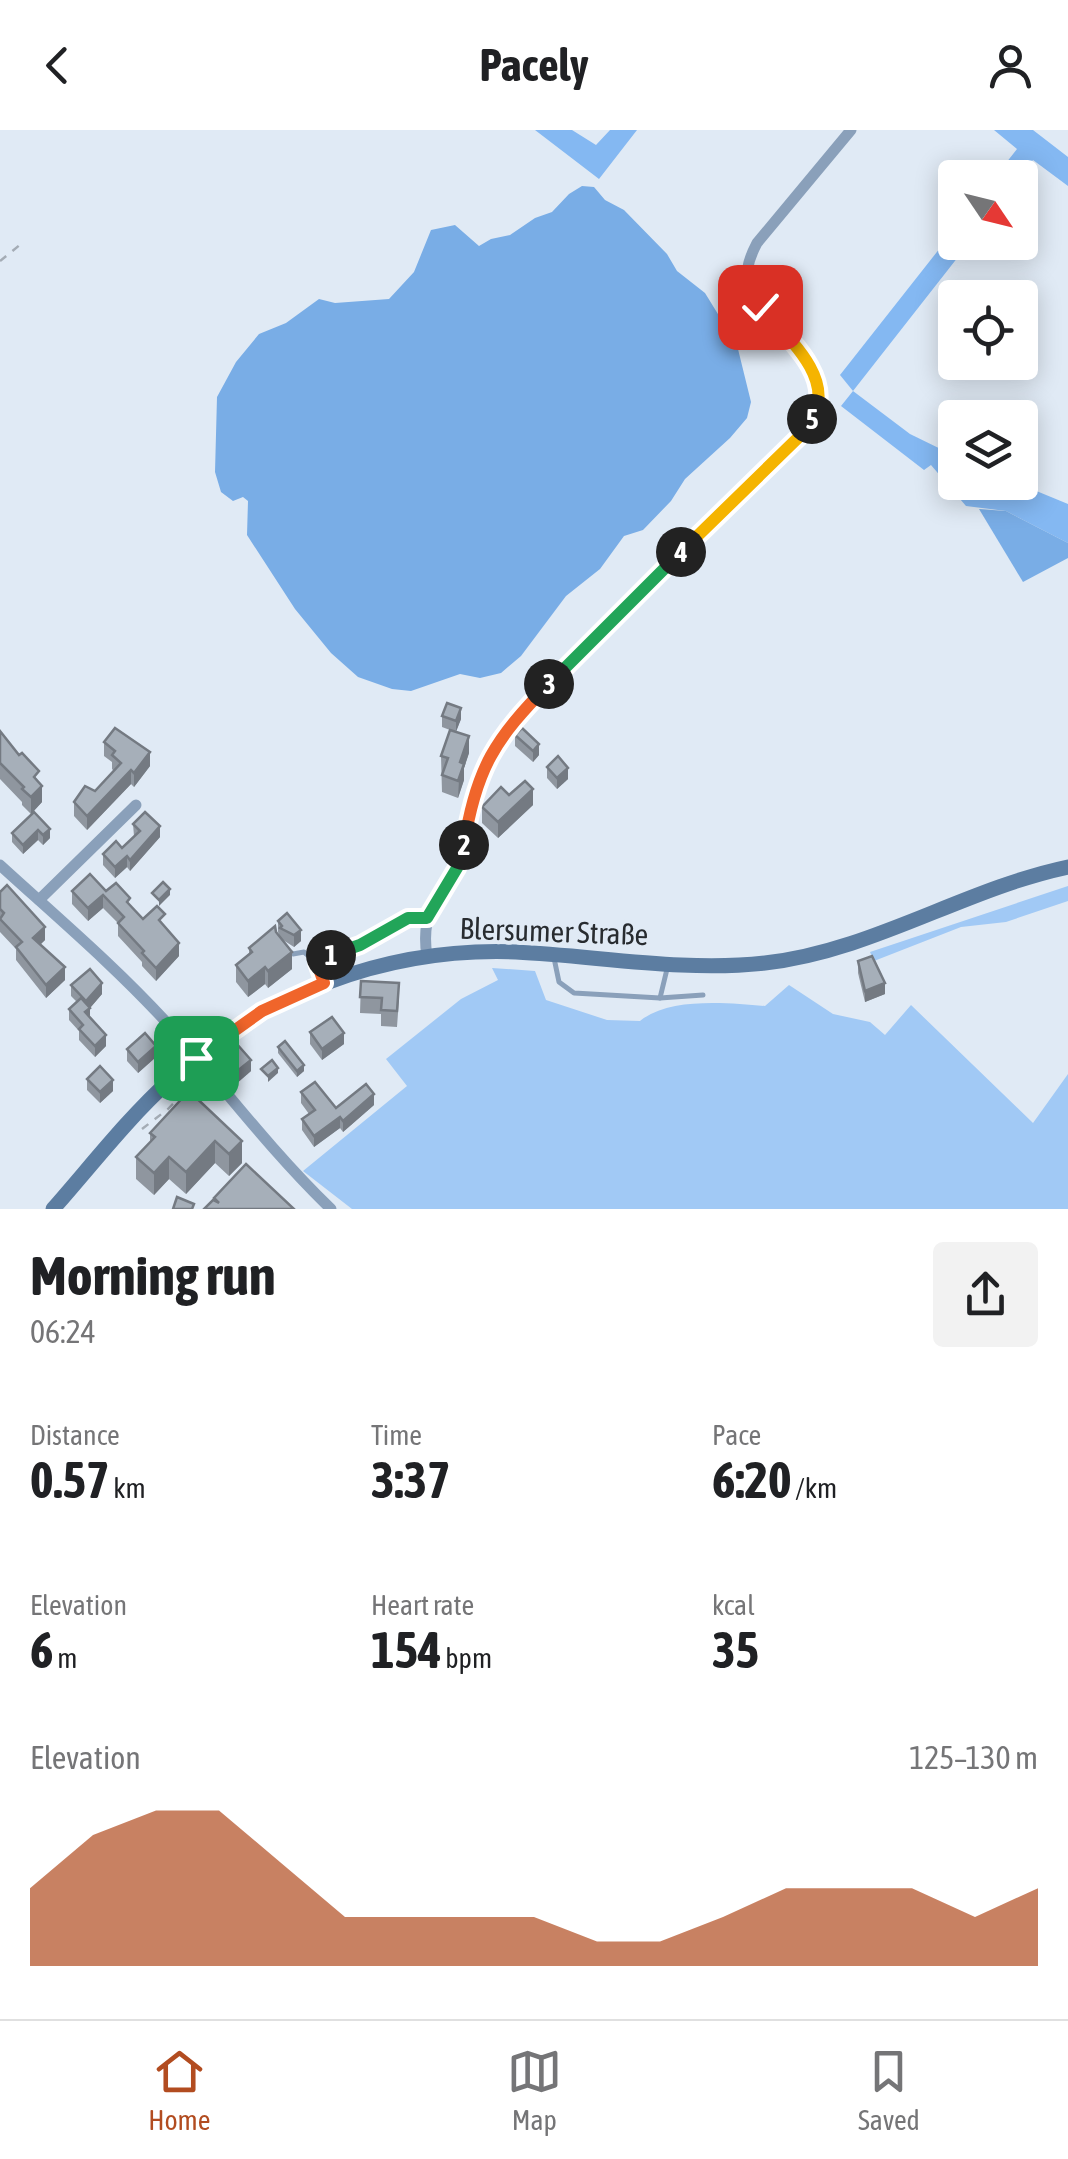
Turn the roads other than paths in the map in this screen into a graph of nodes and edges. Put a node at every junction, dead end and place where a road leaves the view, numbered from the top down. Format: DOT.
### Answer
graph roads {
  1 [pos="850,130"];
  2 [pos="136,805"];
  3 [pos="0,865"];
  4 [pos="1068,867"];
  5 [pos="39,900"];
  6 [pos="427,918"];
  7 [pos="282,945"];
  8 [pos="554,955"];
  9 [pos="427,956"];
  10 [pos="317,963"];
  11 [pos="668,964"];
  12 [pos="324,983"];
  13 [pos="703,995"];
  14 [pos="660,998"];
  15 [pos="200,1064"];
  16 [pos="53,1209"];
  17 [pos="332,1209"];
  1 -- 6 [label="street"];
  2 -- 5 [label="street"];
  3 -- 5 [label="street"];
  4 -- 11 [label="main road, Blersumer Straße"];
  5 -- 15 [label="street"];
  6 -- 9 [label="street"];
  6 -- 10 [label="lane"];
  7 -- 10 [label="lane"];
  8 -- 9 [label="main road, Blersumer Straße"];
  8 -- 11 [label="main road, Blersumer Straße"];
  8 -- 14 [label="lane"];
  9 -- 12 [label="main road, Blersumer Straße"];
  10 -- 12 [label="lane"];
  11 -- 14 [label="lane"];
  12 -- 15 [label="main road, Blersumer Straße"];
  13 -- 14 [label="lane"];
  15 -- 16 [label="main road, Blersumer Straße"];
  15 -- 17 [label="street"];
}
